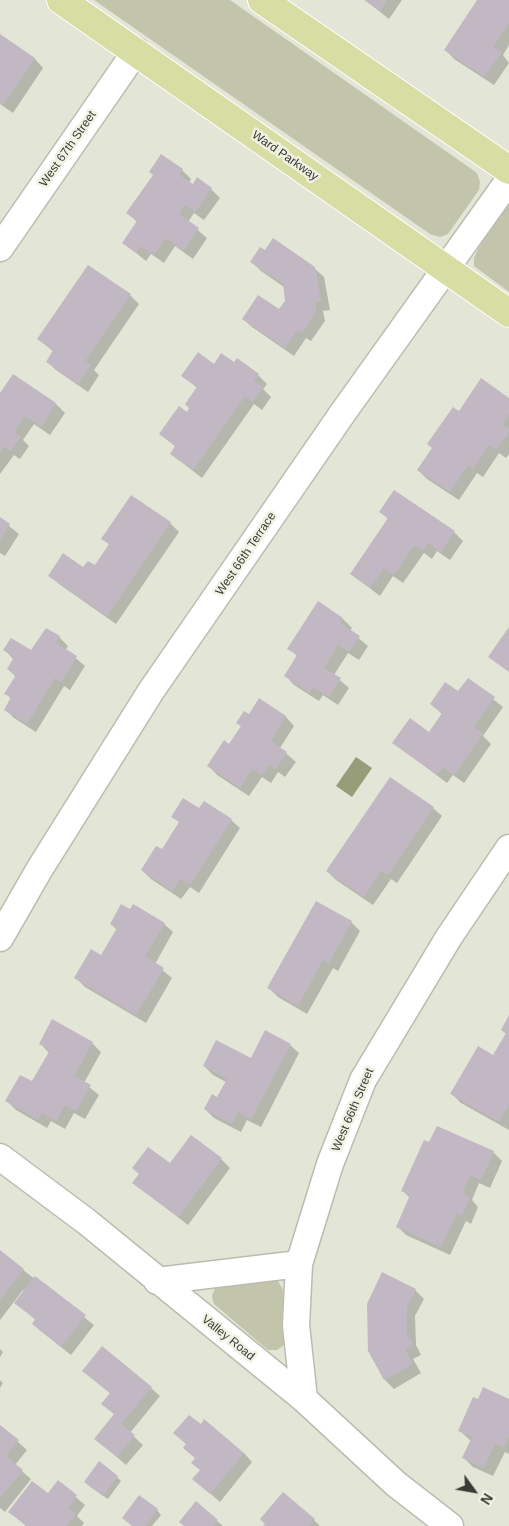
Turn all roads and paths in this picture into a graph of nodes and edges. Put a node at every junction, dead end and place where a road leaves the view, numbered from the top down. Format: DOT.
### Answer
graph roads {
  1 [pos="61,0"];
  2 [pos="262,0"];
  3 [pos="136,51"];
  4 [pos="509,170"];
  5 [pos="509,180"];
  6 [pos="0,248"];
  7 [pos="444,268"];
  8 [pos="509,313"];
  9 [pos="509,848"];
  10 [pos="0,938"];
  11 [pos="0,1157"];
  12 [pos="299,1264"];
  13 [pos="157,1280"];
  14 [pos="304,1399"];
  15 [pos="450,1526"];
  1 -- 3 [label="main road, Ward Parkway"];
  2 -- 4 [label="main road"];
  3 -- 6 [label="street, West 67th Street"];
  3 -- 7 [label="main road, Ward Parkway"];
  5 -- 7 [label="street, West 66th Terrace"];
  7 -- 8 [label="main road, Ward Parkway"];
  7 -- 10 [label="street, West 66th Terrace"];
  9 -- 12 [label="street, West 66th Street"];
  11 -- 13 [label="street, Valley Road"];
  12 -- 13 [label="street"];
  12 -- 14 [label="street, West 66th Street"];
  13 -- 14 [label="street, Valley Road"];
  14 -- 15 [label="street, Valley Road"];
}
